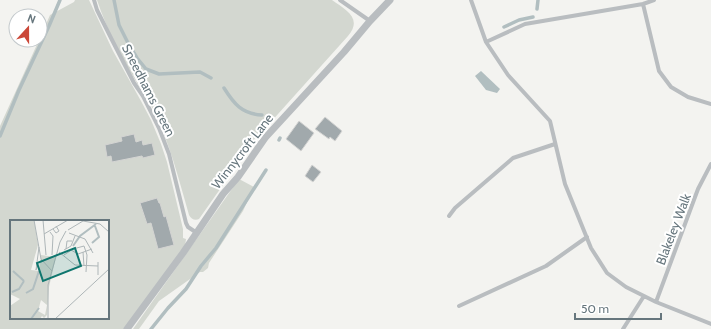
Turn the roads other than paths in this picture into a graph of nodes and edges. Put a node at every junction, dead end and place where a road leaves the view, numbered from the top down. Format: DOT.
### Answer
graph roads {
  1 [pos="94,0"];
  2 [pos="340,0"];
  3 [pos="390,0"];
  4 [pos="471,0"];
  5 [pos="654,0"];
  6 [pos="643,4"];
  7 [pos="370,21"];
  8 [pos="486,42"];
  9 [pos="711,104"];
  10 [pos="555,144"];
  11 [pos="711,164"];
  12 [pos="449,216"];
  13 [pos="197,233"];
  14 [pos="587,237"];
  15 [pos="644,296"];
  16 [pos="656,302"];
  17 [pos="459,306"];
  18 [pos="711,324"];
  19 [pos="127,329"];
  20 [pos="623,329"];
  1 -- 13 [label="street, Sneedhams Green"];
  2 -- 7 [label="street"];
  3 -- 7 [label="street, Winnycroft Lane"];
  4 -- 8 [label="street"];
  5 -- 6 [label="street"];
  6 -- 8 [label="street"];
  6 -- 9 [label="street"];
  7 -- 13 [label="street, Winnycroft Lane"];
  8 -- 10 [label="street"];
  10 -- 12 [label="street"];
  10 -- 14 [label="street"];
  11 -- 16 [label="street, Blakeley Walk"];
  13 -- 19 [label="street, Winnycroft Lane"];
  14 -- 15 [label="street"];
  14 -- 17 [label="street"];
  15 -- 16 [label="street"];
  15 -- 20 [label="street"];
  16 -- 18 [label="street"];
}
